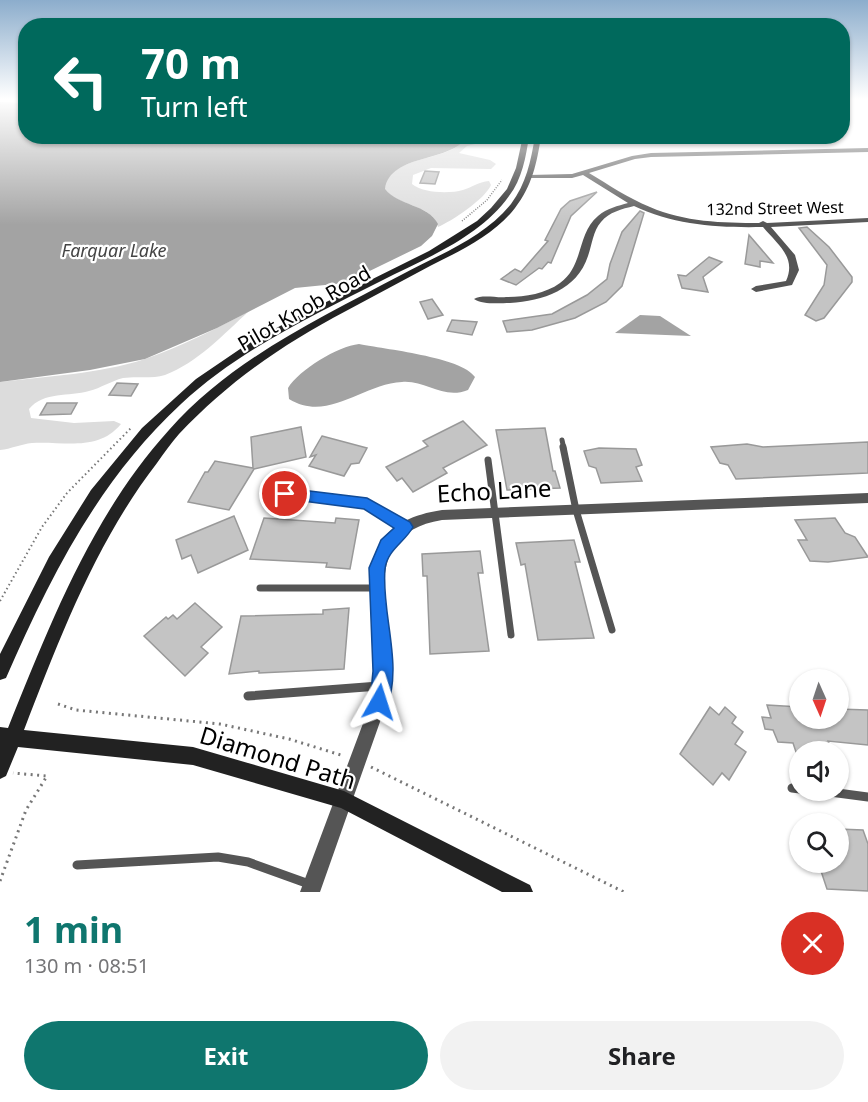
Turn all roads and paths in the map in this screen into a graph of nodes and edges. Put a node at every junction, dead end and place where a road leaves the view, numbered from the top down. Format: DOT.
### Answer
graph roads {
  1 [pos="524,144"];
  2 [pos="537,144"];
  3 [pos="868,150"];
  4 [pos="585,173"];
  5 [pos="517,177"];
  6 [pos="531,177"];
  7 [pos="635,203"];
  8 [pos="868,220"];
  9 [pos="763,223"];
  10 [pos="756,289"];
  11 [pos="479,299"];
  12 [pos="562,440"];
  13 [pos="488,460"];
  14 [pos="285,494"];
  15 [pos="868,498"];
  16 [pos="576,510"];
  17 [pos="495,513"];
  18 [pos="405,527"];
  19 [pos="260,588"];
  20 [pos="376,588"];
  21 [pos="612,630"];
  22 [pos="511,635"];
  23 [pos="0,672"];
  24 [pos="382,686"];
  25 [pos="248,696"];
  26 [pos="7,736"];
  27 [pos="6,772"];
  28 [pos="849,794"];
  29 [pos="868,796"];
  30 [pos="344,801"];
  31 [pos="77,865"];
  32 [pos="0,881"];
  33 [pos="311,889"];
  34 [pos="523,892"];
  1 -- 5 [label="main road, Pilot Knob Road"];
  2 -- 6 [label="main road, Pilot Knob Road"];
  3 -- 4 [label="street"];
  4 -- 6 [label="street"];
  4 -- 7 [label="street, 132nd Street West"];
  5 -- 6 [label="main road"];
  5 -- 23 [label="main road, Pilot Knob Road"];
  6 -- 26 [label="main road, Pilot Knob Road"];
  7 -- 9 [label="street, 132nd Street West"];
  7 -- 11 [label="street"];
  8 -- 9 [label="street, 132nd Street West"];
  9 -- 10 [label="street"];
  12 -- 16 [label="lane"];
  13 -- 17 [label="lane"];
  14 -- 18 [label="lane"];
  15 -- 16 [label="street, Echo Lane"];
  16 -- 17 [label="street, Echo Lane"];
  16 -- 21 [label="lane"];
  17 -- 18 [label="street, Echo Lane"];
  17 -- 22 [label="lane"];
  18 -- 20 [label="street, Echo Lane"];
  19 -- 20 [label="lane"];
  20 -- 24 [label="street, Echo Lane"];
  24 -- 25 [label="lane"];
  24 -- 30 [label="street, Echo Lane"];
  26 -- 27 [label="main road, Pilot Knob Road"];
  26 -- 30 [label="main road, Diamond Path"];
  27 -- 32 [label="path"];
  28 -- 29 [label="lane"];
  30 -- 33 [label="street, Echo Lane"];
  30 -- 34 [label="main road, Diamond Path"];
  31 -- 33 [label="lane"];
}
